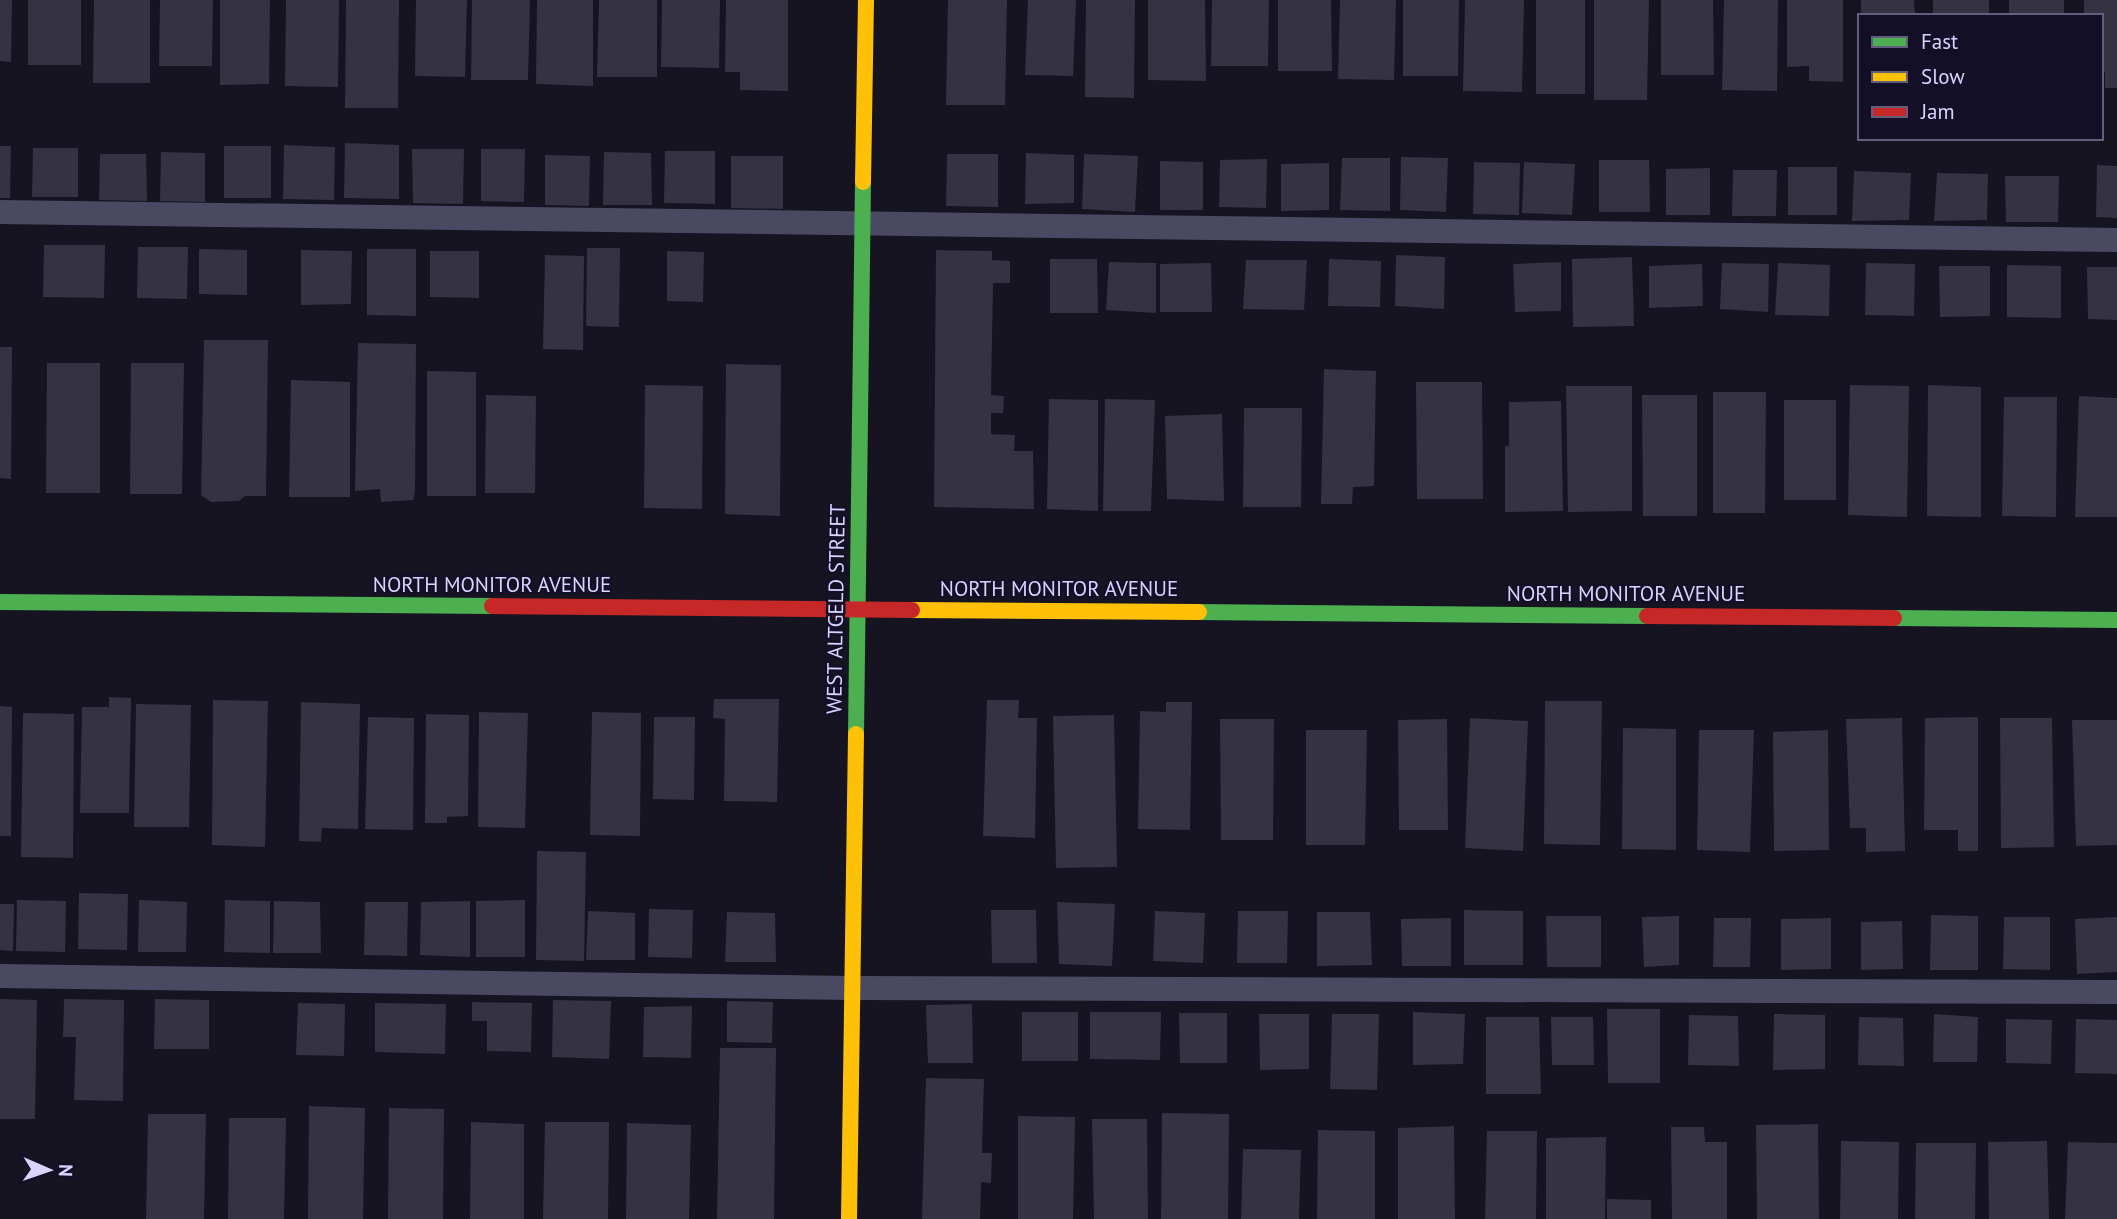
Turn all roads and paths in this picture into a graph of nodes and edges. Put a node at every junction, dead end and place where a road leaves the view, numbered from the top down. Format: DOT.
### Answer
graph roads {
  1 [pos="866,0"];
  2 [pos="0,212"];
  3 [pos="862,223"];
  4 [pos="2117,240"];
  5 [pos="0,602"];
  6 [pos="857,609"];
  7 [pos="2117,620"];
  8 [pos="0,976"];
  9 [pos="852,988"];
  10 [pos="2117,992"];
  11 [pos="849,1219"];
  1 -- 3 [label="street, WEST ALTGELD STREET"];
  2 -- 3 [label="lane"];
  3 -- 4 [label="lane"];
  3 -- 6 [label="street, WEST ALTGELD STREET"];
  5 -- 6 [label="street, NORTH MONITOR AVENUE"];
  6 -- 7 [label="street, NORTH MONITOR AVENUE"];
  6 -- 9 [label="street, WEST ALTGELD STREET"];
  8 -- 9 [label="lane"];
  9 -- 10 [label="lane"];
  9 -- 11 [label="street, WEST ALTGELD STREET"];
}
